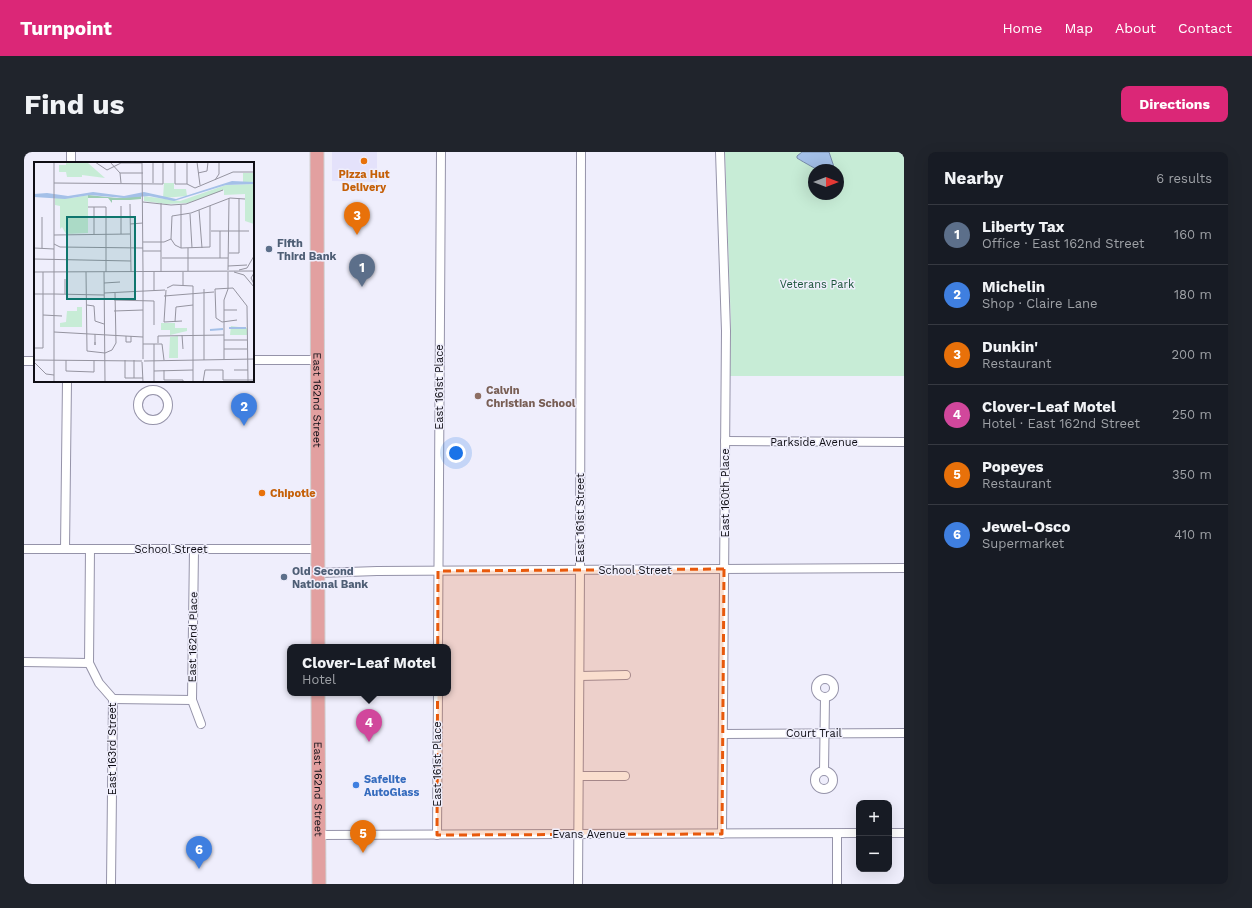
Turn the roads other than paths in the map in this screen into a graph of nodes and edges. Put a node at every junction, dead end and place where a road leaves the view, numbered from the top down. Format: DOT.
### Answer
graph roads {
  1 [pos="72,152"];
  2 [pos="317,152"];
  3 [pos="441,152"];
  4 [pos="581,152"];
  5 [pos="720,152"];
  6 [pos="71,162"];
  7 [pos="254,360"];
  8 [pos="318,360"];
  9 [pos="67,382"];
  10 [pos="154,382"];
  11 [pos="154,390"];
  12 [pos="725,441"];
  13 [pos="904,442"];
  14 [pos="24,549"];
  15 [pos="65,549"];
  16 [pos="90,549"];
  17 [pos="194,549"];
  18 [pos="318,549"];
  19 [pos="904,568"];
  20 [pos="724,569"];
  21 [pos="580,570"];
  22 [pos="438,571"];
  23 [pos="318,573"];
  24 [pos="318,644"];
  25 [pos="438,644"];
  26 [pos="24,662"];
  27 [pos="89,663"];
  28 [pos="626,675"];
  29 [pos="580,676"];
  30 [pos="318,696"];
  31 [pos="438,696"];
  32 [pos="825,697"];
  33 [pos="113,699"];
  34 [pos="192,700"];
  35 [pos="201,724"];
  36 [pos="824,733"];
  37 [pos="904,733"];
  38 [pos="723,734"];
  39 [pos="824,771"];
  40 [pos="579,776"];
  41 [pos="625,776"];
  42 [pos="856,833"];
  43 [pos="892,833"];
  44 [pos="904,833"];
  45 [pos="578,834"];
  46 [pos="722,834"];
  47 [pos="837,834"];
  48 [pos="437,835"];
  49 [pos="319,836"];
  50 [pos="111,884"];
  51 [pos="319,884"];
  52 [pos="578,884"];
  53 [pos="837,884"];
  1 -- 6 [label="street"];
  2 -- 8 [label="main road, East 162nd Street"];
  3 -- 22 [label="street, East 161st Place"];
  4 -- 21 [label="street, East 161st Street"];
  5 -- 12 [label="street, East 160th Place"];
  7 -- 8 [label="street"];
  8 -- 18 [label="main road, East 162nd Street"];
  9 -- 15 [label="street"];
  10 -- 11 [label="street"];
  12 -- 13 [label="street, Parkside Avenue"];
  12 -- 20 [label="street, East 160th Place"];
  14 -- 15 [label="street, School Street"];
  15 -- 16 [label="street, School Street"];
  16 -- 17 [label="street, School Street"];
  16 -- 27 [label="street, East 163rd Street"];
  17 -- 18 [label="street, School Street"];
  17 -- 34 [label="street, East 162nd Place"];
  18 -- 23 [label="main road, East 162nd Street"];
  19 -- 20 [label="street, School Street"];
  20 -- 21 [label="street, School Street"];
  20 -- 38 [label="street, East 160th Place"];
  21 -- 22 [label="street, School Street"];
  21 -- 29 [label="street, East 161st Street"];
  22 -- 23 [label="street, School Street"];
  22 -- 25 [label="street, East 161st Place"];
  23 -- 24 [label="main road, East 162nd Street"];
  26 -- 27 [label="street"];
  27 -- 33 [label="street, East 163rd Street"];
  28 -- 29 [label="street"];
  29 -- 40 [label="street, East 161st Street"];
  30 -- 49 [label="main road, East 162nd Street"];
  31 -- 48 [label="street, East 161st Place"];
  32 -- 36 [label="street"];
  33 -- 34 [label="street"];
  33 -- 50 [label="street, East 163rd Street"];
  34 -- 35 [label="street, East 162nd Place"];
  36 -- 37 [label="street, Court Trail"];
  36 -- 38 [label="street, Court Trail"];
  36 -- 39 [label="street"];
  38 -- 46 [label="street, East 160th Place"];
  40 -- 41 [label="street"];
  40 -- 45 [label="street, East 161st Street"];
  42 -- 47 [label="street, Evans Avenue"];
  43 -- 44 [label="street"];
  45 -- 46 [label="street, Evans Avenue"];
  45 -- 48 [label="street, Evans Avenue"];
  45 -- 52 [label="street, East 161st Street"];
  46 -- 47 [label="street, Evans Avenue"];
  47 -- 53 [label="street"];
  48 -- 49 [label="street, Evans Avenue"];
  49 -- 51 [label="main road, East 162nd Street"];
}
